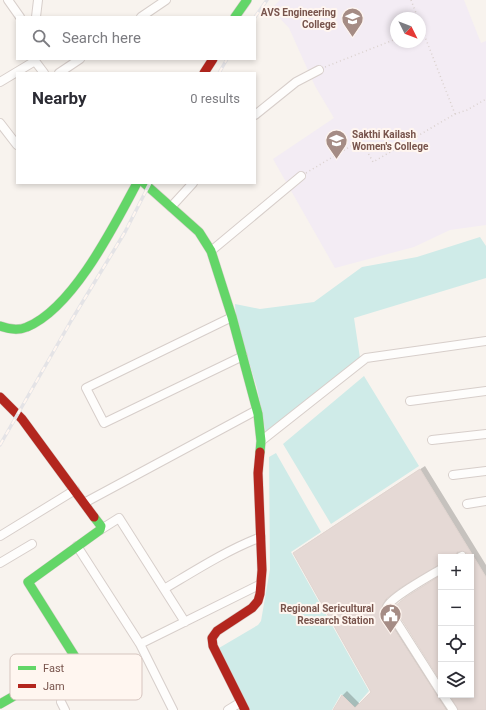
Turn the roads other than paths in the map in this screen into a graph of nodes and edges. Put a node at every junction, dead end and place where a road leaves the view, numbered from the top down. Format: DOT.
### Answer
graph roads {
  1 [pos="8,0"];
  2 [pos="38,0"];
  3 [pos="166,0"];
  4 [pos="247,0"];
  5 [pos="255,0"];
  6 [pos="19,16"];
  7 [pos="36,16"];
  8 [pos="143,16"];
  9 [pos="235,16"];
  10 [pos="244,16"];
  11 [pos="35,60"];
  12 [pos="78,60"];
  13 [pos="205,60"];
  14 [pos="212,60"];
  15 [pos="319,70"];
  16 [pos="43,72"];
  17 [pos="60,72"];
  18 [pos="198,72"];
  19 [pos="205,72"];
  20 [pos="0,82"];
  21 [pos="256,114"];
  22 [pos="0,123"];
  23 [pos="16,144"];
  24 [pos="301,176"];
  25 [pos="136,184"];
  26 [pos="145,184"];
  27 [pos="192,184"];
  28 [pos="170,207"];
  29 [pos="211,251"];
  30 [pos="52,310"];
  31 [pos="232,317"];
  32 [pos="0,326"];
  33 [pos="0,332"];
  34 [pos="486,341"];
  35 [pos="243,356"];
  36 [pos="486,391"];
  37 [pos="0,397"];
  38 [pos="410,401"];
  39 [pos="257,410"];
  40 [pos="486,434"];
  41 [pos="432,440"];
  42 [pos="261,441"];
  43 [pos="486,471"];
  44 [pos="453,475"];
  45 [pos="75,490"];
  46 [pos="486,501"];
  47 [pos="84,503"];
  48 [pos="467,504"];
  49 [pos="100,530"];
  50 [pos="0,536"];
  51 [pos="261,537"];
  52 [pos="32,544"];
  53 [pos="77,546"];
  54 [pos="0,562"];
  55 [pos="438,570"];
  56 [pos="261,584"];
  57 [pos="164,589"];
  58 [pos="185,622"];
  59 [pos="140,644"];
  60 [pos="73,654"];
  61 [pos="438,687"];
  62 [pos="10,698"];
  63 [pos="445,698"];
  64 [pos="61,702"];
  65 [pos="0,704"];
  66 [pos="243,706"];
  67 [pos="65,710"];
  68 [pos="173,710"];
  69 [pos="228,710"];
  70 [pos="452,710"];
  1 -- 6 [label="street"];
  2 -- 7 [label="street"];
  3 -- 8 [label="street"];
  4 -- 9 [label="street"];
  5 -- 10 [label="street"];
  11 -- 16 [label="street"];
  11 -- 20 [label="street"];
  12 -- 17 [label="street"];
  13 -- 18 [label="street"];
  14 -- 19 [label="street"];
  15 -- 21 [label="street"];
  22 -- 23 [label="street"];
  24 -- 29 [label="street"];
  25 -- 30 [label="street"];
  26 -- 28 [label="street"];
  27 -- 28 [label="street"];
  28 -- 29 [label="street"];
  29 -- 31 [label="street"];
  30 -- 32 [label="street"];
  30 -- 33 [label="street"];
  31 -- 35 [label="street"];
  31 -- 35 [label="street"];
  34 -- 42 [label="street"];
  35 -- 39 [label="street"];
  36 -- 38 [label="street"];
  37 -- 45 [label="street"];
  39 -- 42 [label="street"];
  39 -- 47 [label="street"];
  40 -- 41 [label="street"];
  42 -- 51 [label="street"];
  43 -- 44 [label="street"];
  45 -- 47 [label="street"];
  45 -- 50 [label="street"];
  46 -- 48 [label="street"];
  47 -- 49 [label="street"];
  49 -- 53 [label="street"];
  49 -- 57 [label="street"];
  51 -- 56 [label="street"];
  51 -- 57 [label="street"];
  52 -- 54 [label="street"];
  53 -- 59 [label="street"];
  53 -- 60 [label="street"];
  55 -- 61 [label="street"];
  56 -- 58 [label="street"];
  56 -- 66 [label="street"];
  57 -- 58 [label="street"];
  58 -- 59 [label="street"];
  59 -- 68 [label="street"];
  62 -- 65 [label="street"];
  63 -- 70 [label="street"];
  64 -- 67 [label="street"];
  66 -- 69 [label="street"];
}
